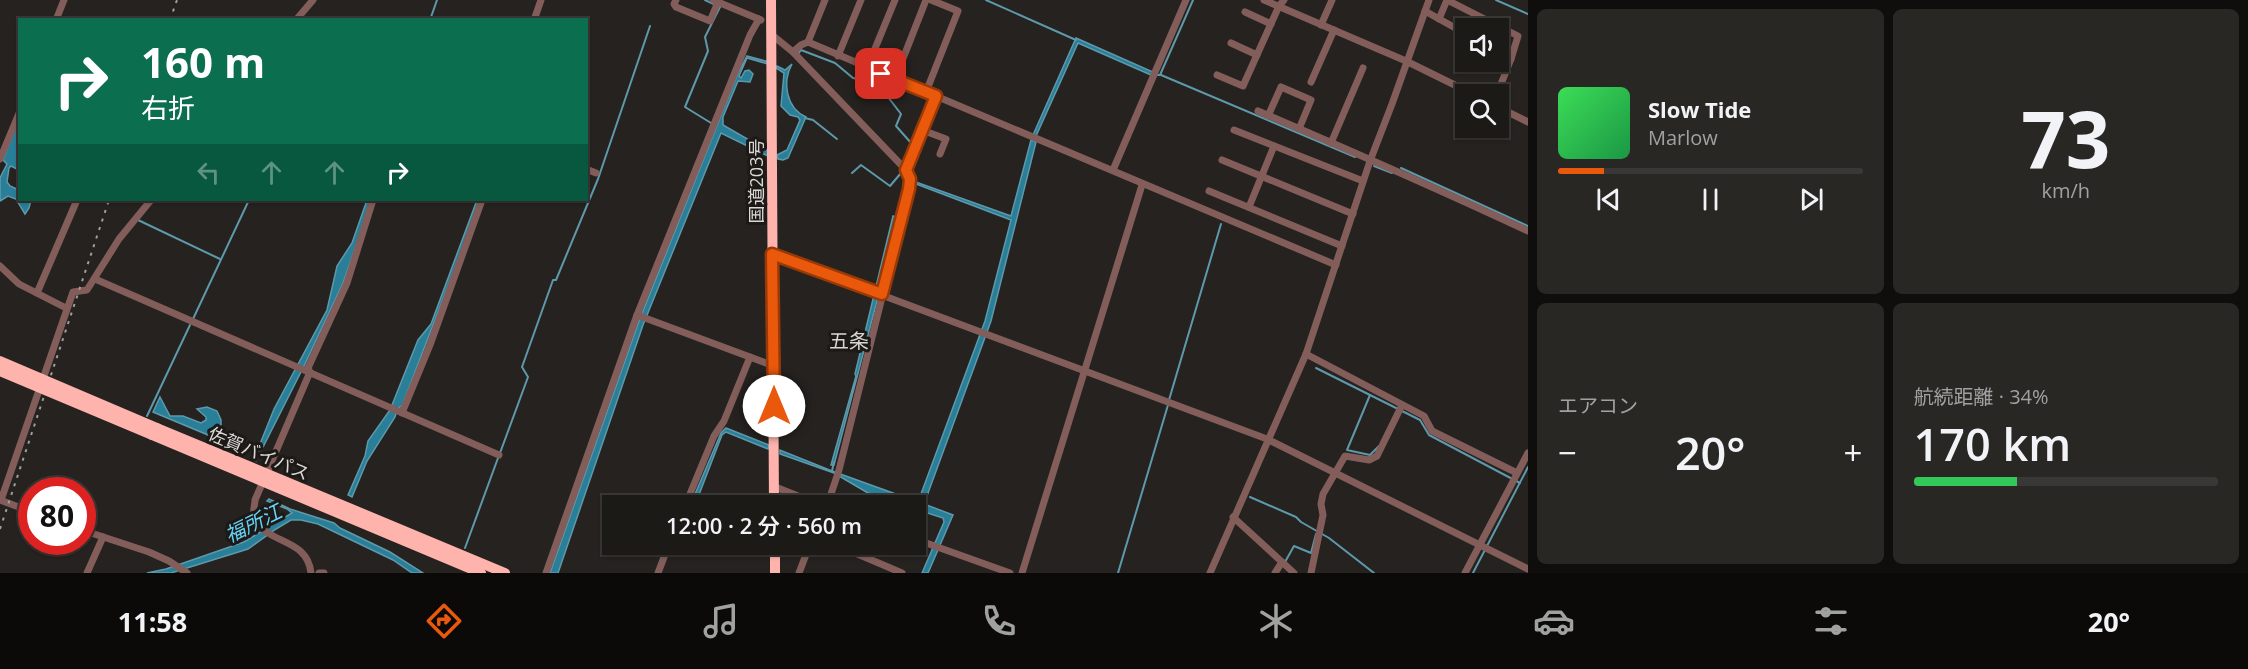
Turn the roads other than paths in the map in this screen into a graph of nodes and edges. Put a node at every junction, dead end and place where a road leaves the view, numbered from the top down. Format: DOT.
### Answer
graph roads {
  1 [pos="64,0"];
  2 [pos="313,0"];
  3 [pos="541,0"];
  4 [pos="676,0"];
  5 [pos="771,0"];
  6 [pos="825,0"];
  7 [pos="861,0"];
  8 [pos="895,0"];
  9 [pos="926,0"];
  10 [pos="931,0"];
  11 [pos="1186,0"];
  12 [pos="1264,0"];
  13 [pos="1332,0"];
  14 [pos="1429,0"];
  15 [pos="716,3"];
  16 [pos="1282,3"];
  17 [pos="1425,11"];
  18 [pos="1245,12"];
  19 [pos="57,18"];
  20 [pos="298,18"];
  21 [pos="535,18"];
  22 [pos="759,19"];
  23 [pos="1439,19"];
  24 [pos="771,23"];
  25 [pos="1271,24"];
  26 [pos="1321,25"];
  27 [pos="1455,28"];
  28 [pos="1334,30"];
  29 [pos="772,35"];
  30 [pos="808,42"];
  31 [pos="1231,44"];
  32 [pos="793,52"];
  33 [pos="1257,55"];
  34 [pos="838,56"];
  35 [pos="1511,59"];
  36 [pos="1406,61"];
  37 [pos="867,68"];
  38 [pos="1363,68"];
  39 [pos="1217,75"];
  40 [pos="895,79"];
  41 [pos="1311,82"];
  42 [pos="1501,84"];
  43 [pos="1455,85"];
  44 [pos="926,92"];
  45 [pos="936,96"];
  46 [pos="1258,111"];
  47 [pos="1509,112"];
  48 [pos="18,116"];
  49 [pos="1268,116"];
  50 [pos="1528,122"];
  51 [pos="1299,129"];
  52 [pos="922,130"];
  53 [pos="1234,130"];
  54 [pos="1331,143"];
  55 [pos="1274,146"];
  56 [pos="940,154"];
  57 [pos="0,159"];
  58 [pos="1222,160"];
  59 [pos="1370,161"];
  60 [pos="588,170"];
  61 [pos="906,170"];
  62 [pos="1113,170"];
  63 [pos="596,173"];
  64 [pos="1262,177"];
  65 [pos="1363,182"];
  66 [pos="1142,185"];
  67 [pos="1209,191"];
  68 [pos="77,201"];
  69 [pos="149,201"];
  70 [pos="374,201"];
  71 [pos="482,201"];
  72 [pos="1249,207"];
  73 [pos="1353,214"];
  74 [pos="1528,231"];
  75 [pos="1342,246"];
  76 [pos="772,254"];
  77 [pos="1336,265"];
  78 [pos="0,266"];
  79 [pos="95,279"];
  80 [pos="37,293"];
  81 [pos="882,294"];
  82 [pos="66,308"];
  83 [pos="637,315"];
  84 [pos="1306,354"];
  85 [pos="750,357"];
  86 [pos="0,361"];
  87 [pos="774,366"];
  88 [pos="1084,370"];
  89 [pos="0,371"];
  90 [pos="307,371"];
  91 [pos="1400,408"];
  92 [pos="400,412"];
  93 [pos="155,431"];
  94 [pos="1267,439"];
  95 [pos="1528,453"];
  96 [pos="499,456"];
  97 [pos="1335,471"];
  98 [pos="1517,473"];
  99 [pos="264,478"];
  100 [pos="773,486"];
  101 [pos="690,495"];
  102 [pos="773,495"];
  103 [pos="796,495"];
  104 [pos="829,495"];
  105 [pos="0,500"];
  106 [pos="18,507"];
  107 [pos="1233,517"];
  108 [pos="96,535"];
  109 [pos="103,537"];
  110 [pos="926,543"];
  111 [pos="1480,545"];
  112 [pos="665,555"];
  113 [pos="775,555"];
  114 [pos="806,555"];
  115 [pos="860,555"];
  116 [pos="448,559"];
  117 [pos="1284,564"];
  118 [pos="1528,569"];
  119 [pos="87,573"];
  120 [pos="186,573"];
  121 [pos="311,573"];
  122 [pos="319,573"];
  123 [pos="324,573"];
  124 [pos="469,573"];
  125 [pos="481,573"];
  126 [pos="505,573"];
  127 [pos="546,573"];
  128 [pos="658,573"];
  129 [pos="775,573"];
  130 [pos="799,573"];
  131 [pos="902,573"];
  132 [pos="1010,573"];
  133 [pos="1022,573"];
  134 [pos="1210,573"];
  135 [pos="1275,573"];
  136 [pos="1294,573"];
  137 [pos="1311,573"];
  138 [pos="1465,573"];
  1 -- 19 [label="street"];
  2 -- 20 [label="street"];
  3 -- 21 [label="street"];
  4 -- 15 [label="street"];
  5 -- 24 [label="highway, 国道203号"];
  6 -- 30 [label="street"];
  7 -- 34 [label="street"];
  8 -- 37 [label="street"];
  9 -- 40 [label="street"];
  10 -- 44 [label="street"];
  11 -- 62 [label="street"];
  12 -- 16 [label="street"];
  13 -- 26 [label="street"];
  14 -- 17 [label="street"];
  15 -- 22 [label="street"];
  16 -- 25 [label="street"];
  16 -- 26 [label="street"];
  17 -- 23 [label="street"];
  17 -- 36 [label="street"];
  18 -- 25 [label="street"];
  22 -- 24 [label="street"];
  22 -- 83 [label="street"];
  23 -- 27 [label="street"];
  23 -- 35 [label="street"];
  24 -- 29 [label="highway, 国道203号"];
  25 -- 33 [label="street"];
  26 -- 28 [label="street"];
  28 -- 36 [label="street"];
  28 -- 41 [label="street"];
  29 -- 32 [label="street"];
  29 -- 76 [label="highway, 国道203号"];
  30 -- 32 [label="street"];
  30 -- 34 [label="street"];
  31 -- 33 [label="street"];
  32 -- 61 [label="street"];
  33 -- 39 [label="street"];
  34 -- 37 [label="street"];
  35 -- 42 [label="street"];
  36 -- 43 [label="street"];
  36 -- 59 [label="street"];
  37 -- 40 [label="street"];
  38 -- 54 [label="street"];
  40 -- 44 [label="street"];
  44 -- 45 [label="street"];
  45 -- 52 [label="street"];
  45 -- 62 [label="street"];
  46 -- 49 [label="street"];
  47 -- 50 [label="street"];
  48 -- 57 [label="street"];
  49 -- 51 [label="street"];
  49 -- 51 [label="street"];
  51 -- 54 [label="street"];
  52 -- 56 [label="street"];
  52 -- 61 [label="street"];
  53 -- 55 [label="street"];
  54 -- 59 [label="street"];
  55 -- 64 [label="street"];
  55 -- 65 [label="street"];
  58 -- 64 [label="street"];
  59 -- 65 [label="street"];
  59 -- 74 [label="street"];
  60 -- 63 [label="street"];
  61 -- 81 [label="street"];
  62 -- 66 [label="street"];
  64 -- 72 [label="street"];
  64 -- 73 [label="street"];
  65 -- 73 [label="street"];
  66 -- 77 [label="street"];
  66 -- 88 [label="street"];
  67 -- 72 [label="street"];
  68 -- 80 [label="street"];
  69 -- 79 [label="street"];
  70 -- 90 [label="street"];
  71 -- 92 [label="street"];
  72 -- 75 [label="street"];
  73 -- 75 [label="street"];
  75 -- 77 [label="street"];
  76 -- 81 [label="street"];
  76 -- 87 [label="highway, 国道203号"];
  77 -- 84 [label="street"];
  78 -- 80 [label="street"];
  79 -- 82 [label="street"];
  79 -- 90 [label="street"];
  80 -- 82 [label="street"];
  81 -- 88 [label="street"];
  81 -- 104 [label="street"];
  82 -- 105 [label="street"];
  83 -- 85 [label="street"];
  83 -- 127 [label="street"];
  84 -- 91 [label="street"];
  84 -- 94 [label="street"];
  85 -- 87 [label="street"];
  85 -- 101 [label="street"];
  86 -- 93 [label="highway, 佐賀バイパス, bridge"];
  87 -- 100 [label="highway, 国道203号"];
  88 -- 94 [label="street"];
  88 -- 133 [label="street"];
  89 -- 93 [label="highway, 佐賀バイパス, bridge"];
  90 -- 92 [label="street"];
  90 -- 99 [label="street"];
  91 -- 97 [label="street"];
  91 -- 98 [label="street"];
  92 -- 96 [label="street"];
  93 -- 99 [label="highway, 佐賀バイパス"];
  94 -- 97 [label="street"];
  94 -- 107 [label="street"];
  95 -- 98 [label="street"];
  97 -- 111 [label="street"];
  97 -- 137 [label="street"];
  98 -- 111 [label="street"];
  99 -- 116 [label="highway, 佐賀バイパス"];
  99 -- 121 [label="street"];
  99 -- 126 [label="highway, 佐賀バイパス"];
  100 -- 102 [label="highway, 国道203号"];
  100 -- 103 [label="street"];
  105 -- 106 [label="street"];
  107 -- 117 [label="street"];
  107 -- 134 [label="street"];
  108 -- 109 [label="street"];
  109 -- 119 [label="street"];
  109 -- 120 [label="street"];
  110 -- 132 [label="street"];
  111 -- 118 [label="street"];
  111 -- 138 [label="street"];
  112 -- 128 [label="street"];
  113 -- 129 [label="highway"];
  114 -- 130 [label="street"];
  115 -- 131 [label="street"];
  116 -- 124 [label="highway"];
  116 -- 125 [label="highway, 佐賀バイパス"];
  117 -- 135 [label="street"];
  117 -- 136 [label="street"];
  122 -- 123 [label="street"];
}
